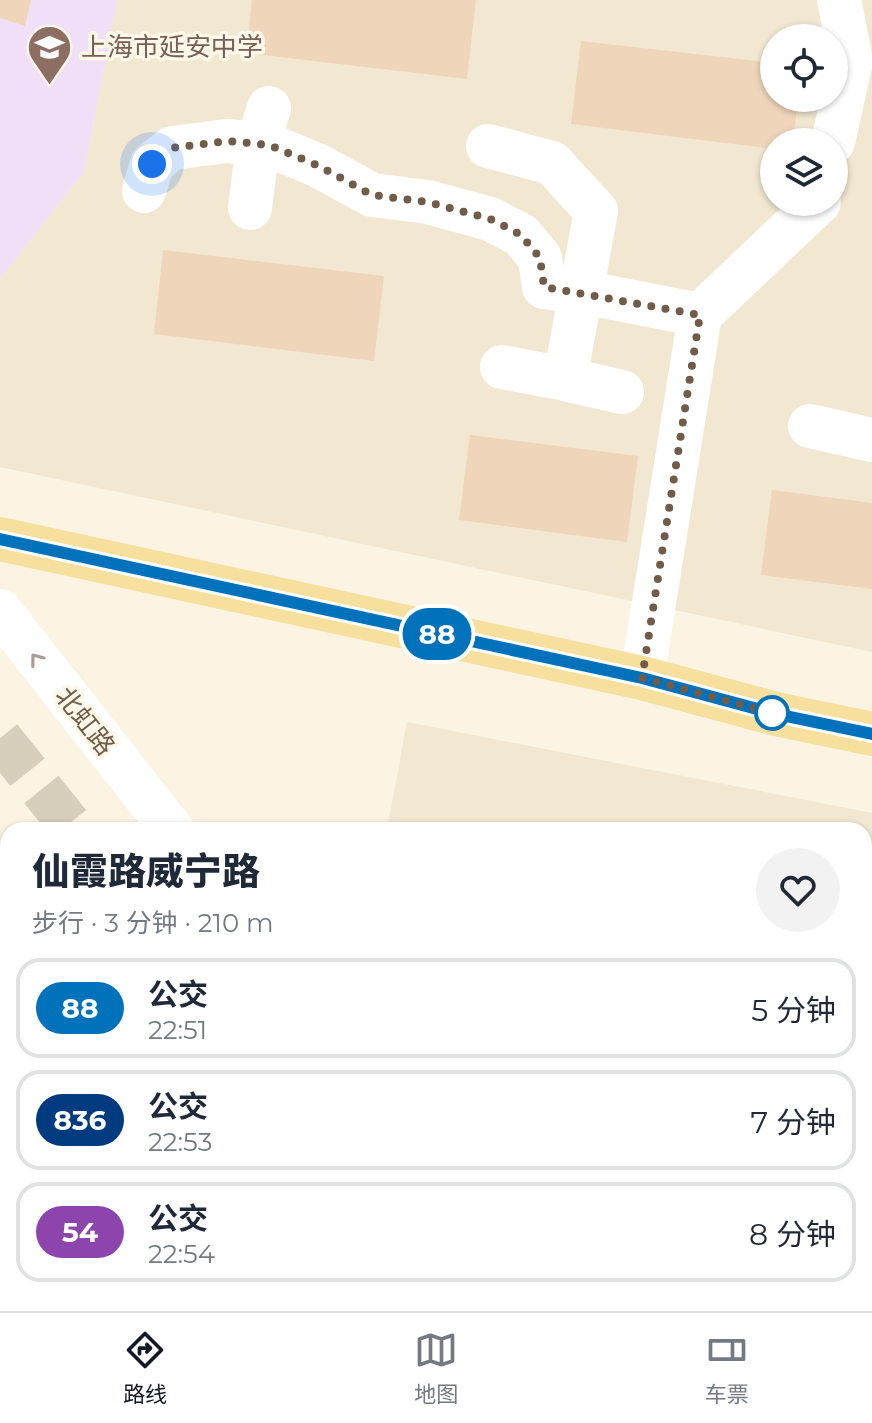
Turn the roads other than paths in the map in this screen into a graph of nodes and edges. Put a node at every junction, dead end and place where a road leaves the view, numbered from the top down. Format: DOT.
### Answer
graph roads {
  1 [pos="839,0"];
  2 [pos="849,119"];
  3 [pos="263,126"];
  4 [pos="488,146"];
  5 [pos="144,191"];
  6 [pos="250,208"];
  7 [pos="804,216"];
  8 [pos="582,292"];
  9 [pos="700,315"];
  10 [pos="502,367"];
  11 [pos="565,379"];
  12 [pos="622,392"];
  13 [pos="810,426"];
  14 [pos="872,440"];
  15 [pos="0,539"];
  16 [pos="0,611"];
  17 [pos="642,678"];
  18 [pos="872,734"];
  19 [pos="166,822"];
  1 -- 2 [label="street"];
  3 -- 5 [label="street"];
  3 -- 6 [label="street"];
  3 -- 8 [label="street"];
  4 -- 8 [label="street"];
  7 -- 9 [label="street"];
  8 -- 9 [label="street"];
  8 -- 11 [label="street"];
  9 -- 17 [label="street"];
  10 -- 11 [label="street"];
  11 -- 12 [label="street"];
  13 -- 14 [label="street"];
  15 -- 17 [label="main road"];
  19 -- 16 [label="street, 北虹路, one-way"];
  17 -- 18 [label="main road"];
}
